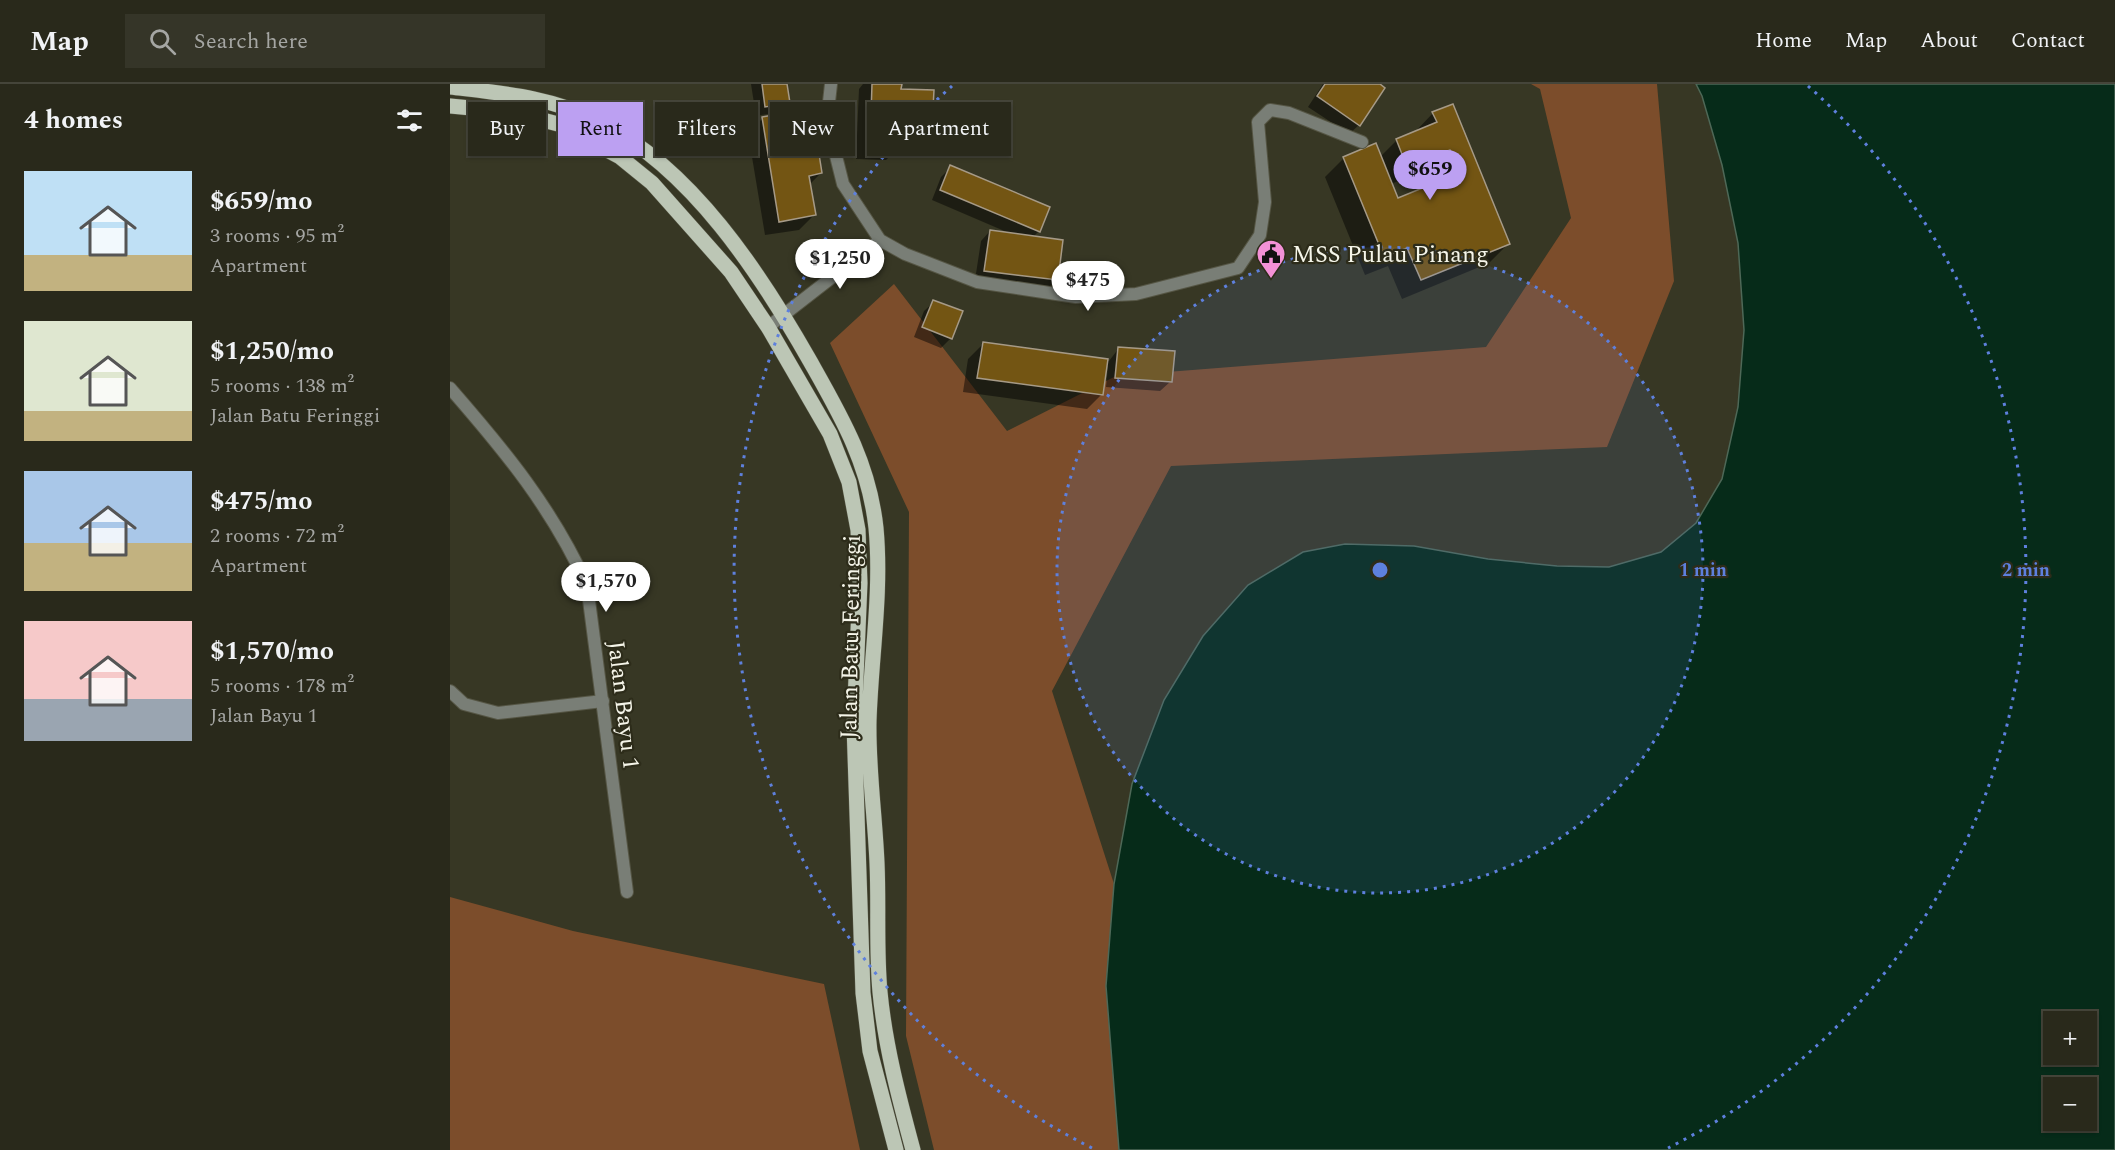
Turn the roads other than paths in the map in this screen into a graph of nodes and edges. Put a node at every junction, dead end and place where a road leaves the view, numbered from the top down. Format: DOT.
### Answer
graph roads {
  1 [pos="831,84"];
  2 [pos="450,87"];
  3 [pos="450,106"];
  4 [pos="1362,142"];
  5 [pos="880,240"];
  6 [pos="783,316"];
  7 [pos="768,327"];
  8 [pos="450,388"];
  9 [pos="450,691"];
  10 [pos="603,701"];
  11 [pos="627,892"];
  12 [pos="896,1150"];
  13 [pos="913,1150"];
  1 -- 5 [label="street"];
  2 -- 6 [label="main road, Jalan Batu Feringgi"];
  3 -- 7 [label="main road, Jalan Batu Feringgi"];
  4 -- 5 [label="street"];
  5 -- 6 [label="street"];
  6 -- 7 [label="street"];
  6 -- 13 [label="main road, Jalan Batu Feringgi"];
  7 -- 12 [label="main road, Jalan Batu Feringgi"];
  8 -- 10 [label="street, Jalan Bayu 1"];
  9 -- 10 [label="street"];
  10 -- 11 [label="street, Jalan Bayu 1"];
}
